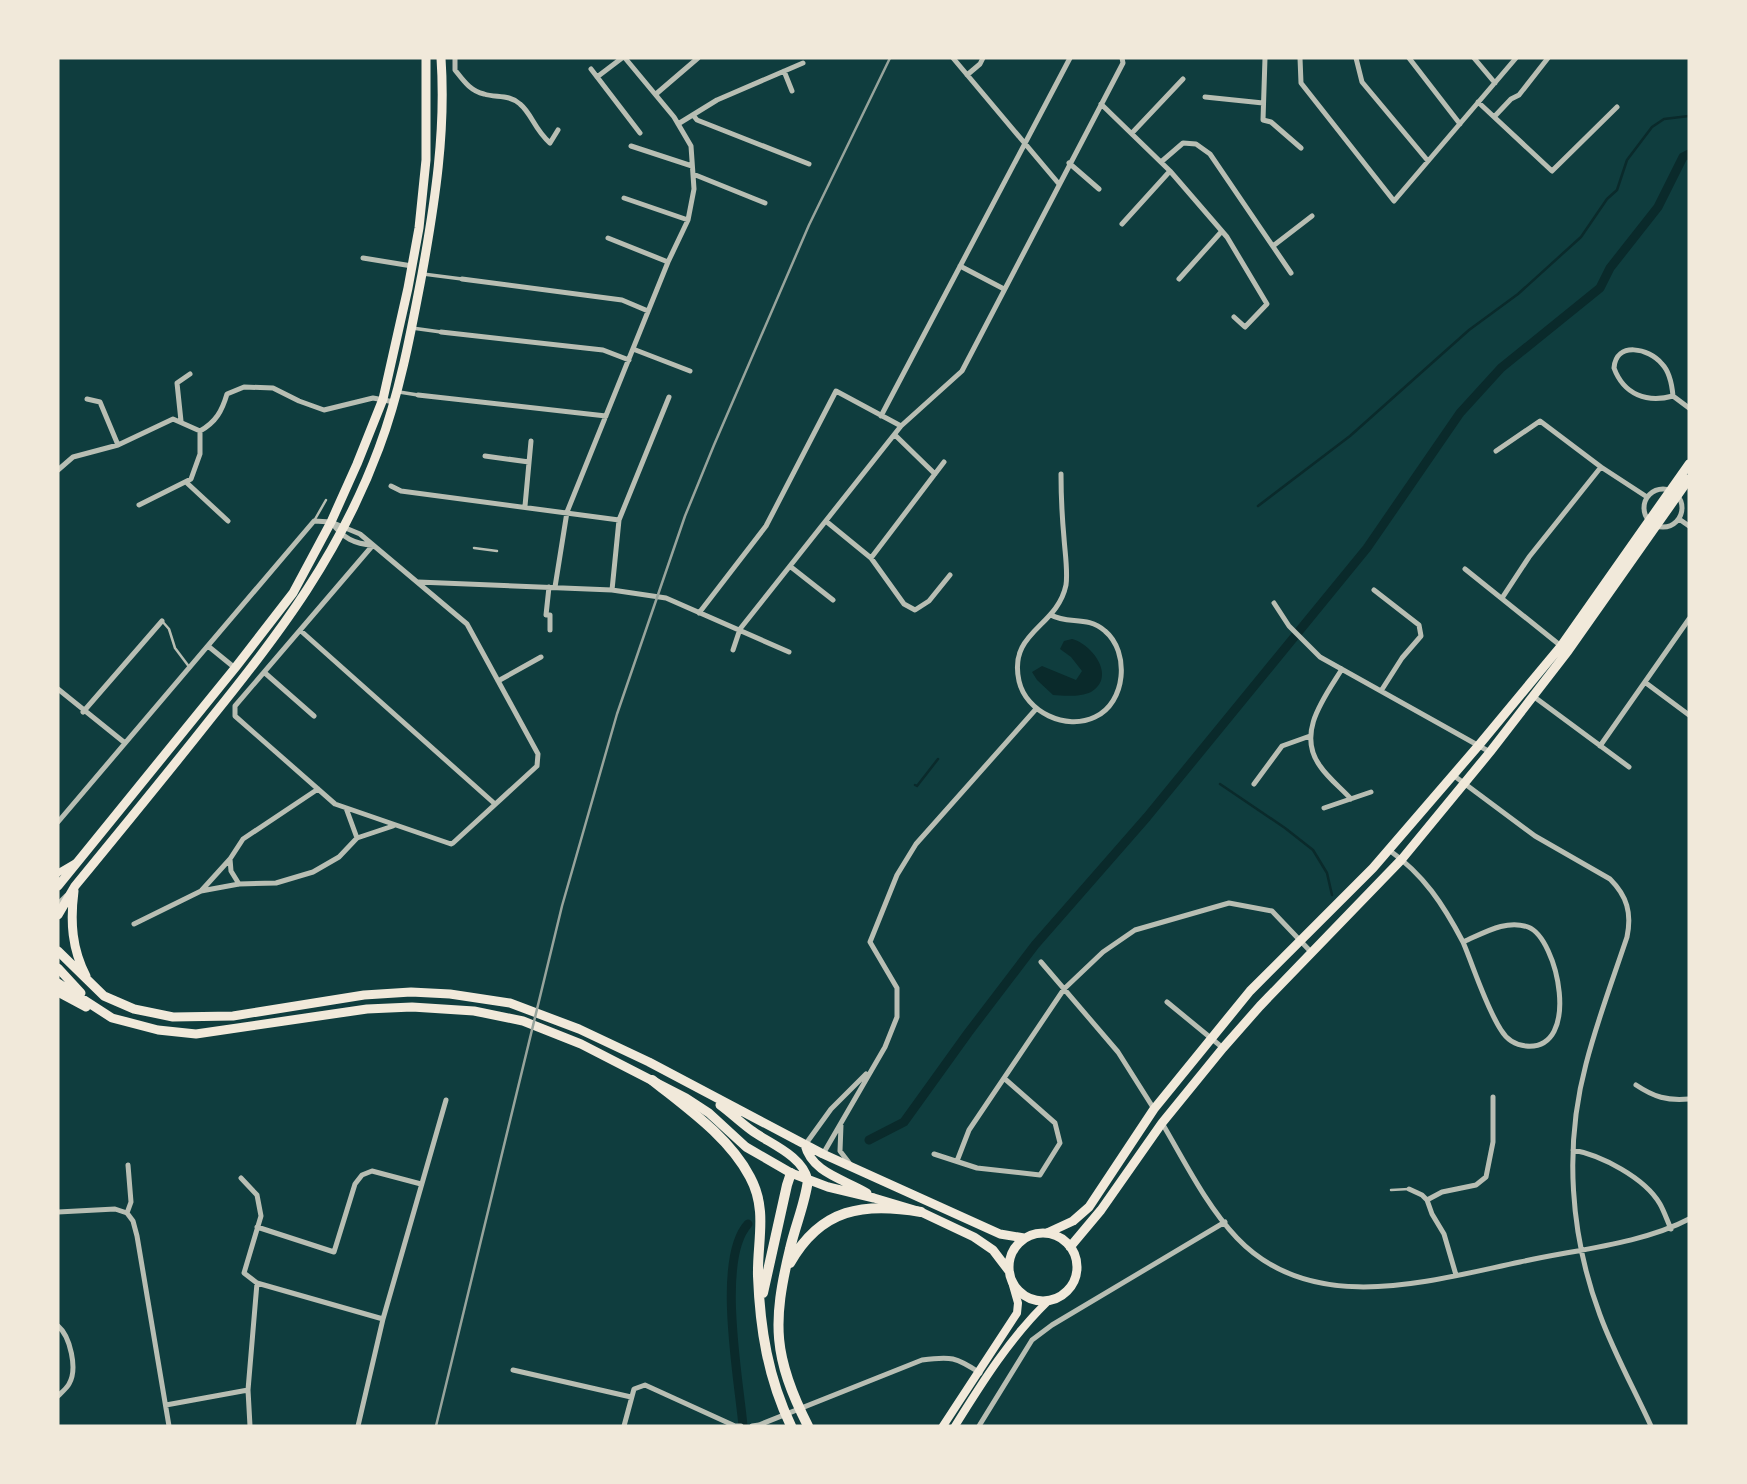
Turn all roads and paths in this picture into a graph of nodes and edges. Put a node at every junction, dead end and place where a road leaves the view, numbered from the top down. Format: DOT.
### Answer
graph roads {
  1 [pos="426,58"];
  2 [pos="441,58"];
  3 [pos="455,58"];
  4 [pos="623,58"];
  5 [pos="698,58"];
  6 [pos="953,58"];
  7 [pos="983,58"];
  8 [pos="1070,58"];
  9 [pos="1122,58"];
  10 [pos="1265,58"];
  11 [pos="1300,58"];
  12 [pos="1356,58"];
  13 [pos="1409,58"];
  14 [pos="1474,58"];
  15 [pos="1516,58"];
  16 [pos="1548,58"];
  17 [pos="803,63"];
  18 [pos="592,69"];
  19 [pos="784,71"];
  20 [pos="967,75"];
  21 [pos="597,77"];
  22 [pos="1183,79"];
  23 [pos="1494,83"];
  24 [pos="792,91"];
  25 [pos="656,94"];
  26 [pos="1205,97"];
  27 [pos="1478,102"];
  28 [pos="1264,103"];
  29 [pos="1101,104"];
  30 [pos="1617,107"];
  31 [pos="693,115"];
  32 [pos="1494,117"];
  33 [pos="678,124"];
  34 [pos="1460,124"];
  35 [pos="558,130"];
  36 [pos="640,133"];
  37 [pos="1132,133"];
  38 [pos="1025,143"];
  39 [pos="631,146"];
  40 [pos="1301,148"];
  41 [pos="1428,161"];
  42 [pos="1161,162"];
  43 [pos="1069,163"];
  44 [pos="809,164"];
  45 [pos="692,166"];
  46 [pos="1170,171"];
  47 [pos="693,174"];
  48 [pos="1059,184"];
  49 [pos="1099,189"];
  50 [pos="624,198"];
  51 [pos="765,203"];
  52 [pos="1312,216"];
  53 [pos="688,220"];
  54 [pos="1122,224"];
  55 [pos="1222,231"];
  56 [pos="608,238"];
  57 [pos="1273,246"];
  58 [pos="363,258"];
  59 [pos="668,262"];
  60 [pos="412,266"];
  61 [pos="960,266"];
  62 [pos="1291,273"];
  63 [pos="422,274"];
  64 [pos="462,279"];
  65 [pos="1179,279"];
  66 [pos="1004,289"];
  67 [pos="648,311"];
  68 [pos="1234,317"];
  69 [pos="411,328"];
  70 [pos="441,332"];
  71 [pos="633,349"];
  72 [pos="629,360"];
  73 [pos="690,371"];
  74 [pos="190,374"];
  75 [pos="397,392"];
  76 [pos="418,394"];
  77 [pos="1673,396"];
  78 [pos="669,397"];
  79 [pos="87,399"];
  80 [pos="383,399"];
  81 [pos="394,402"];
  82 [pos="1689,408"];
  83 [pos="606,416"];
  84 [pos="881,416"];
  85 [pos="181,421"];
  86 [pos="901,426"];
  87 [pos="200,431"];
  88 [pos="895,435"];
  89 [pos="531,441"];
  90 [pos="118,445"];
  91 [pos="1496,451"];
  92 [pos="485,456"];
  93 [pos="529,462"];
  94 [pos="944,462"];
  95 [pos="1689,464"];
  96 [pos="1601,467"];
  97 [pos="58,470"];
  98 [pos="935,474"];
  99 [pos="1061,474"];
  100 [pos="1689,479"];
  101 [pos="187,483"];
  102 [pos="391,486"];
  103 [pos="1674,493"];
  104 [pos="1647,497"];
  105 [pos="327,500"];
  106 [pos="139,505"];
  107 [pos="525,506"];
  108 [pos="567,512"];
  109 [pos="1679,519"];
  110 [pos="619,520"];
  111 [pos="228,521"];
  112 [pos="314,521"];
  113 [pos="331,522"];
  114 [pos="827,522"];
  115 [pos="1652,523"];
  116 [pos="1689,526"];
  117 [pos="343,531"];
  118 [pos="373,545"];
  119 [pos="474,548"];
  120 [pos="497,551"];
  121 [pos="872,558"];
  122 [pos="791,567"];
  123 [pos="1465,569"];
  124 [pos="950,575"];
  125 [pos="418,582"];
  126 [pos="552,587"];
  127 [pos="612,590"];
  128 [pos="1374,590"];
  129 [pos="1502,598"];
  130 [pos="833,600"];
  131 [pos="1274,603"];
  132 [pos="699,612"];
  133 [pos="1051,615"];
  134 [pos="1689,619"];
  135 [pos="162,621"];
  136 [pos="740,629"];
  137 [pos="301,631"];
  138 [pos="550,631"];
  139 [pos="208,646"];
  140 [pos="1564,649"];
  141 [pos="733,650"];
  142 [pos="789,652"];
  143 [pos="541,657"];
  144 [pos="190,668"];
  145 [pos="235,668"];
  146 [pos="1342,669"];
  147 [pos="265,673"];
  148 [pos="498,681"];
  149 [pos="1646,682"];
  150 [pos="58,689"];
  151 [pos="1525,689"];
  152 [pos="1381,691"];
  153 [pos="1534,696"];
  154 [pos="1036,709"];
  155 [pos="83,712"];
  156 [pos="1689,715"];
  157 [pos="314,716"];
  158 [pos="1311,736"];
  159 [pos="125,743"];
  160 [pos="1479,745"];
  161 [pos="1600,746"];
  162 [pos="1490,752"];
  163 [pos="1629,767"];
  164 [pos="1453,775"];
  165 [pos="1462,783"];
  166 [pos="1254,784"];
  167 [pos="318,789"];
  168 [pos="1371,792"];
  169 [pos="1351,799"];
  170 [pos="495,804"];
  171 [pos="346,808"];
  172 [pos="1324,808"];
  173 [pos="58,822"];
  174 [pos="393,826"];
  175 [pos="357,838"];
  176 [pos="1389,850"];
  177 [pos="230,859"];
  178 [pos="1402,859"];
  179 [pos="79,861"];
  180 [pos="58,873"];
  181 [pos="239,884"];
  182 [pos="58,886"];
  183 [pos="75,886"];
  184 [pos="201,891"];
  185 [pos="58,904"];
  186 [pos="58,915"];
  187 [pos="134,924"];
  188 [pos="1301,940"];
  189 [pos="1463,942"];
  190 [pos="58,951"];
  191 [pos="1312,953"];
  192 [pos="1041,962"];
  193 [pos="58,968"];
  194 [pos="58,983"];
  195 [pos="89,983"];
  196 [pos="1064,989"];
  197 [pos="58,992"];
  198 [pos="1167,1002"];
  199 [pos="101,1013"];
  200 [pos="123,1021"];
  201 [pos="1212,1039"];
  202 [pos="1223,1048"];
  203 [pos="871,1070"];
  204 [pos="1004,1079"];
  205 [pos="652,1080"];
  206 [pos="1636,1085"];
  207 [pos="704,1092"];
  208 [pos="1493,1097"];
  209 [pos="1689,1098"];
  210 [pos="446,1100"];
  211 [pos="1154,1109"];
  212 [pos="842,1122"];
  213 [pos="1162,1123"];
  214 [pos="805,1145"];
  215 [pos="1573,1150"];
  216 [pos="823,1154"];
  217 [pos="934,1154"];
  218 [pos="796,1161"];
  219 [pos="957,1161"];
  220 [pos="128,1165"];
  221 [pos="816,1166"];
  222 [pos="857,1170"];
  223 [pos="791,1173"];
  224 [pos="241,1178"];
  225 [pos="808,1180"];
  226 [pos="421,1184"];
  227 [pos="1409,1189"];
  228 [pos="1391,1190"];
  229 [pos="874,1198"];
  230 [pos="1427,1200"];
  231 [pos="58,1212"];
  232 [pos="921,1212"];
  233 [pos="127,1213"];
  234 [pos="1689,1219"];
  235 [pos="1225,1222"];
  236 [pos="257,1227"];
  237 [pos="1671,1229"];
  238 [pos="1047,1233"];
  239 [pos="1024,1238"];
  240 [pos="1070,1247"];
  241 [pos="1581,1249"];
  242 [pos="1009,1271"];
  243 [pos="785,1273"];
  244 [pos="1456,1275"];
  245 [pos="1012,1282"];
  246 [pos="257,1283"];
  247 [pos="1048,1301"];
  248 [pos="761,1307"];
  249 [pos="383,1319"];
  250 [pos="58,1326"];
  251 [pos="513,1370"];
  252 [pos="982,1374"];
  253 [pos="248,1390"];
  254 [pos="58,1396"];
  255 [pos="631,1397"];
  256 [pos="166,1405"];
  257 [pos="169,1426"];
  258 [pos="250,1426"];
  259 [pos="358,1426"];
  260 [pos="624,1426"];
  261 [pos="735,1426"];
  262 [pos="741,1426"];
  263 [pos="752,1426"];
  264 [pos="759,1426"];
  265 [pos="791,1426"];
  266 [pos="808,1426"];
  267 [pos="943,1426"];
  268 [pos="955,1426"];
  269 [pos="979,1426"];
  270 [pos="1651,1426"];
  1 -- 60 [label="highway"];
  2 -- 63 [label="highway"];
  3 -- 35 [label="street"];
  4 -- 21 [label="street"];
  4 -- 25 [label="street"];
  5 -- 25 [label="street"];
  6 -- 20 [label="street"];
  7 -- 20 [label="street"];
  8 -- 38 [label="street"];
  9 -- 29 [label="street"];
  10 -- 28 [label="street"];
  11 -- 41 [label="street"];
  12 -- 41 [label="street"];
  13 -- 34 [label="street"];
  14 -- 23 [label="street"];
  15 -- 23 [label="street"];
  16 -- 32 [label="street"];
  17 -- 19 [label="street"];
  18 -- 21 [label="street"];
  19 -- 24 [label="street"];
  19 -- 31 [label="street"];
  20 -- 38 [label="street"];
  21 -- 36 [label="street"];
  22 -- 37 [label="street"];
  23 -- 27 [label="street"];
  25 -- 33 [label="street"];
  26 -- 28 [label="street"];
  27 -- 32 [label="street"];
  27 -- 34 [label="street"];
  28 -- 40 [label="street"];
  29 -- 37 [label="street"];
  29 -- 43 [label="street"];
  30 -- 32 [label="street"];
  31 -- 33 [label="street"];
  31 -- 44 [label="street"];
  33 -- 45 [label="street"];
  34 -- 41 [label="street"];
  37 -- 42 [label="street"];
  38 -- 48 [label="street"];
  38 -- 61 [label="street"];
  39 -- 45 [label="street"];
  42 -- 46 [label="street"];
  42 -- 57 [label="street"];
  43 -- 48 [label="street"];
  43 -- 49 [label="street"];
  45 -- 47 [label="street"];
  46 -- 54 [label="street"];
  46 -- 55 [label="street"];
  47 -- 51 [label="street"];
  47 -- 53 [label="street"];
  48 -- 66 [label="street"];
  50 -- 53 [label="street"];
  52 -- 57 [label="street"];
  53 -- 59 [label="street"];
  55 -- 65 [label="street"];
  55 -- 68 [label="street"];
  56 -- 59 [label="street"];
  57 -- 62 [label="street"];
  58 -- 60 [label="street"];
  59 -- 67 [label="street"];
  60 -- 80 [label="highway"];
  61 -- 66 [label="street"];
  61 -- 84 [label="street"];
  63 -- 64 [label="street"];
  63 -- 69 [label="highway"];
  64 -- 67 [label="street"];
  66 -- 86 [label="street"];
  67 -- 71 [label="street"];
  69 -- 70 [label="street"];
  69 -- 75 [label="highway"];
  70 -- 72 [label="street"];
  71 -- 72 [label="street"];
  71 -- 73 [label="street"];
  72 -- 83 [label="street"];
  74 -- 85 [label="street"];
  75 -- 76 [label="street"];
  75 -- 81 [label="highway"];
  76 -- 83 [label="street"];
  77 -- 77 [label="street"];
  77 -- 82 [label="street"];
  78 -- 110 [label="street"];
  79 -- 90 [label="street"];
  80 -- 81 [label="street"];
  80 -- 87 [label="street"];
  80 -- 113 [label="highway"];
  81 -- 117 [label="highway"];
  83 -- 108 [label="street"];
  84 -- 86 [label="street"];
  84 -- 132 [label="street"];
  85 -- 87 [label="street"];
  85 -- 90 [label="street"];
  86 -- 88 [label="street"];
  87 -- 101 [label="street"];
  88 -- 98 [label="street"];
  88 -- 114 [label="street"];
  89 -- 93 [label="street"];
  90 -- 97 [label="street"];
  91 -- 96 [label="street"];
  92 -- 93 [label="street"];
  93 -- 107 [label="street"];
  94 -- 98 [label="street"];
  95 -- 103 [label="highway"];
  96 -- 104 [label="street"];
  96 -- 129 [label="street"];
  98 -- 121 [label="street"];
  99 -- 133 [label="street"];
  100 -- 103 [label="highway"];
  101 -- 106 [label="street"];
  101 -- 111 [label="street"];
  102 -- 107 [label="street"];
  103 -- 104 [label="street"];
  103 -- 109 [label="street"];
  103 -- 115 [label="highway"];
  104 -- 115 [label="street"];
  105 -- 112 [label="lane"];
  107 -- 108 [label="street"];
  108 -- 110 [label="street"];
  108 -- 126 [label="street"];
  109 -- 115 [label="street"];
  109 -- 116 [label="street"];
  110 -- 127 [label="street"];
  112 -- 113 [label="street"];
  112 -- 139 [label="street"];
  113 -- 117 [label="street"];
  113 -- 145 [label="highway"];
  114 -- 121 [label="street"];
  114 -- 122 [label="street"];
  115 -- 140 [label="highway"];
  117 -- 118 [label="street"];
  117 -- 118 [label="street"];
  117 -- 183 [label="highway"];
  118 -- 125 [label="street"];
  118 -- 137 [label="street"];
  119 -- 120 [label="lane"];
  121 -- 124 [label="street"];
  122 -- 130 [label="street"];
  122 -- 136 [label="street"];
  123 -- 129 [label="street"];
  125 -- 126 [label="street"];
  125 -- 148 [label="street"];
  126 -- 127 [label="street"];
  126 -- 138 [label="street"];
  127 -- 132 [label="street"];
  128 -- 152 [label="street"];
  129 -- 140 [label="street"];
  131 -- 146 [label="street"];
  132 -- 136 [label="street"];
  133 -- 154 [label="street"];
  133 -- 154 [label="street"];
  134 -- 149 [label="street"];
  135 -- 144 [label="lane"];
  135 -- 155 [label="street"];
  136 -- 141 [label="street"];
  136 -- 142 [label="street"];
  137 -- 147 [label="street"];
  137 -- 170 [label="street"];
  139 -- 144 [label="street"];
  139 -- 145 [label="street"];
  140 -- 151 [label="highway"];
  140 -- 153 [label="highway"];
  143 -- 148 [label="street"];
  144 -- 159 [label="street"];
  145 -- 179 [label="highway"];
  146 -- 152 [label="street"];
  146 -- 158 [label="street"];
  147 -- 157 [label="street"];
  147 -- 167 [label="street"];
  148 -- 170 [label="street"];
  149 -- 156 [label="street"];
  149 -- 161 [label="street"];
  150 -- 155 [label="street"];
  151 -- 153 [label="street"];
  151 -- 160 [label="highway"];
  152 -- 160 [label="street"];
  153 -- 161 [label="street"];
  153 -- 162 [label="highway"];
  154 -- 203 [label="street"];
  155 -- 159 [label="street"];
  158 -- 166 [label="street"];
  158 -- 169 [label="street"];
  159 -- 173 [label="street"];
  160 -- 162 [label="street"];
  160 -- 164 [label="highway"];
  161 -- 163 [label="street"];
  162 -- 165 [label="highway"];
  164 -- 165 [label="street"];
  164 -- 176 [label="highway"];
  165 -- 178 [label="highway"];
  165 -- 215 [label="street"];
  167 -- 171 [label="street"];
  167 -- 177 [label="street"];
  168 -- 169 [label="street"];
  169 -- 172 [label="street"];
  170 -- 174 [label="street"];
  171 -- 174 [label="street"];
  171 -- 175 [label="street"];
  174 -- 175 [label="street"];
  175 -- 181 [label="street"];
  176 -- 178 [label="street"];
  176 -- 188 [label="highway"];
  177 -- 181 [label="street"];
  177 -- 184 [label="street"];
  178 -- 189 [label="street"];
  178 -- 191 [label="highway"];
  179 -- 180 [label="main road"];
  179 -- 182 [label="highway"];
  181 -- 184 [label="street"];
  183 -- 185 [label="street"];
  183 -- 186 [label="highway"];
  183 -- 195 [label="highway"];
  184 -- 187 [label="street"];
  188 -- 191 [label="street"];
  188 -- 196 [label="street"];
  188 -- 201 [label="highway"];
  189 -- 189 [label="street"];
  190 -- 195 [label="highway"];
  191 -- 202 [label="highway"];
  192 -- 196 [label="street"];
  193 -- 200 [label="highway"];
  194 -- 199 [label="highway"];
  195 -- 207 [label="highway"];
  196 -- 204 [label="street"];
  196 -- 211 [label="street"];
  197 -- 199 [label="highway"];
  198 -- 201 [label="street"];
  199 -- 200 [label="highway"];
  200 -- 205 [label="highway"];
  201 -- 202 [label="street"];
  201 -- 211 [label="highway"];
  202 -- 213 [label="highway"];
  203 -- 212 [label="street"];
  203 -- 214 [label="street"];
  204 -- 219 [label="street"];
  204 -- 219 [label="street"];
  205 -- 223 [label="highway"];
  205 -- 248 [label="highway"];
  206 -- 209 [label="street"];
  207 -- 214 [label="highway"];
  207 -- 218 [label="highway"];
  208 -- 230 [label="street"];
  210 -- 226 [label="street"];
  211 -- 238 [label="highway"];
  212 -- 216 [label="street"];
  212 -- 222 [label="street"];
  213 -- 235 [label="street"];
  213 -- 240 [label="highway"];
  214 -- 216 [label="highway"];
  214 -- 218 [label="highway"];
  214 -- 221 [label="highway"];
  215 -- 237 [label="street"];
  215 -- 241 [label="street"];
  216 -- 221 [label="highway"];
  216 -- 222 [label="highway"];
  217 -- 219 [label="street"];
  218 -- 223 [label="highway"];
  218 -- 225 [label="highway"];
  220 -- 233 [label="street"];
  221 -- 225 [label="highway"];
  221 -- 229 [label="highway"];
  222 -- 239 [label="highway"];
  223 -- 225 [label="highway"];
  223 -- 248 [label="highway"];
  224 -- 236 [label="street"];
  225 -- 229 [label="highway"];
  225 -- 243 [label="highway"];
  226 -- 236 [label="street"];
  226 -- 249 [label="street"];
  227 -- 228 [label="lane"];
  227 -- 230 [label="street"];
  229 -- 232 [label="highway"];
  230 -- 244 [label="street"];
  231 -- 233 [label="street"];
  232 -- 242 [label="highway"];
  232 -- 243 [label="highway"];
  233 -- 256 [label="street"];
  234 -- 237 [label="street"];
  235 -- 244 [label="street"];
  235 -- 269 [label="street"];
  236 -- 246 [label="street"];
  237 -- 241 [label="street"];
  238 -- 239 [label="highway"];
  238 -- 240 [label="highway"];
  239 -- 242 [label="highway"];
  240 -- 247 [label="highway"];
  241 -- 244 [label="street"];
  241 -- 270 [label="street"];
  242 -- 245 [label="highway"];
  243 -- 266 [label="highway"];
  245 -- 247 [label="highway"];
  245 -- 252 [label="main road"];
  246 -- 249 [label="street"];
  246 -- 253 [label="street"];
  247 -- 252 [label="main road"];
  248 -- 265 [label="highway"];
  249 -- 259 [label="street"];
  250 -- 254 [label="street"];
  251 -- 255 [label="street"];
  252 -- 264 [label="street"];
  252 -- 267 [label="main road"];
  252 -- 268 [label="main road"];
  253 -- 256 [label="street"];
  253 -- 258 [label="street"];
  255 -- 260 [label="street"];
  255 -- 261 [label="street"];
  256 -- 257 [label="street"];
  261 -- 262 [label="street"];
  263 -- 264 [label="street"];
}
